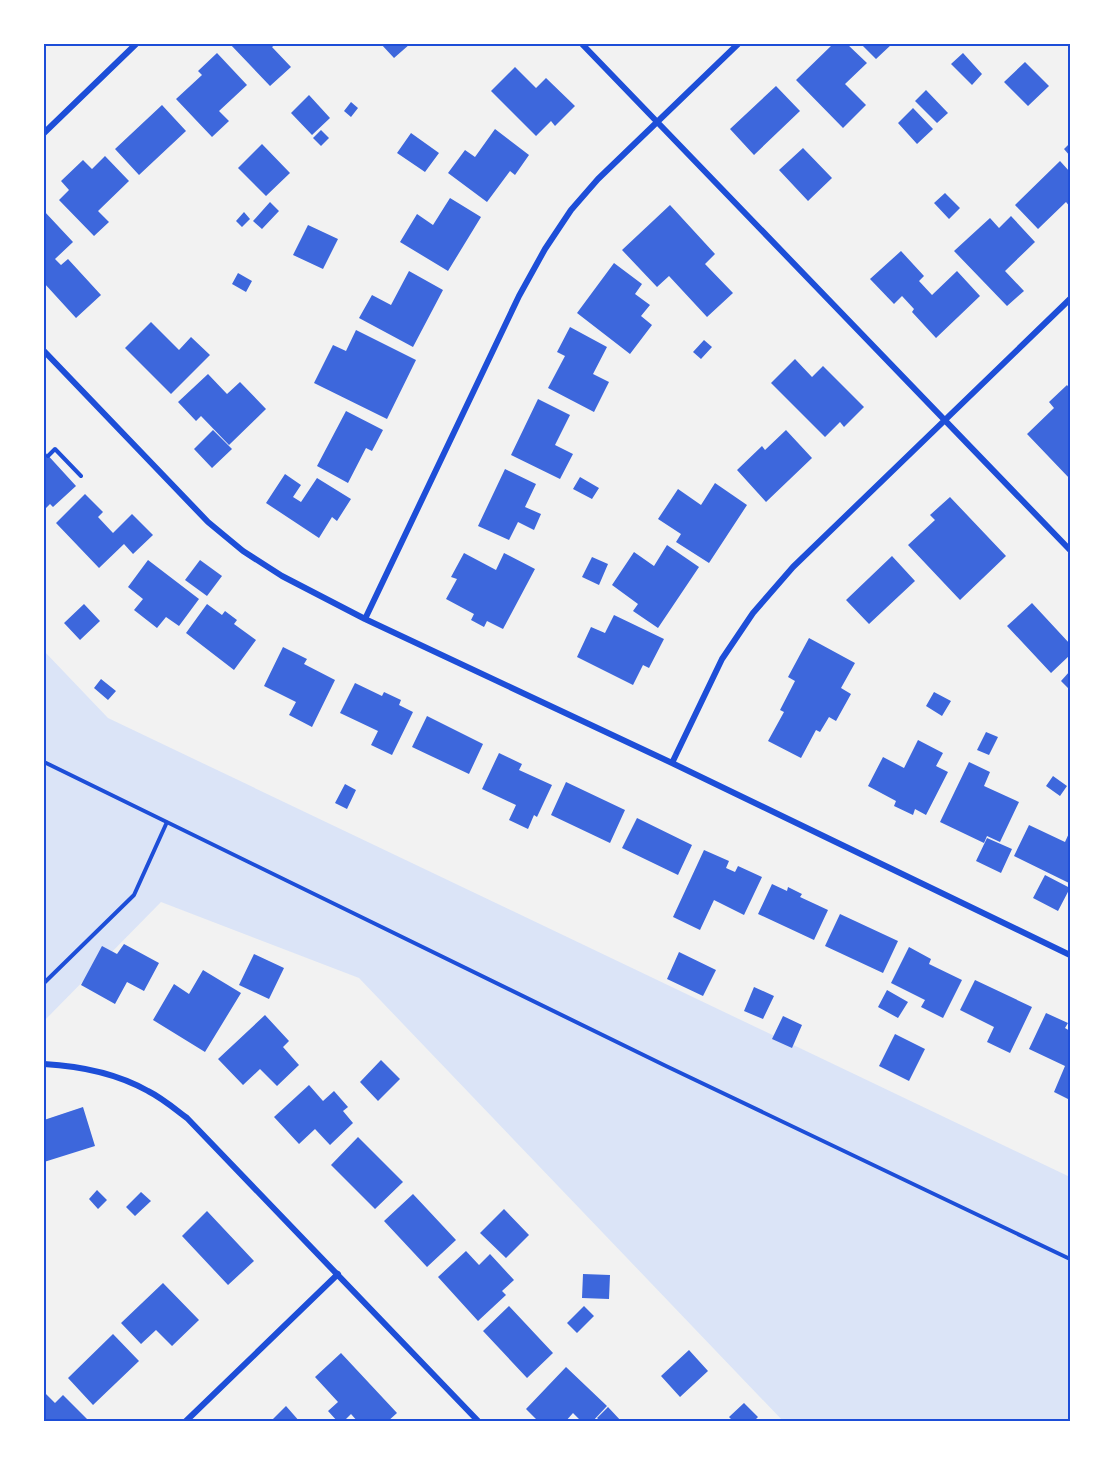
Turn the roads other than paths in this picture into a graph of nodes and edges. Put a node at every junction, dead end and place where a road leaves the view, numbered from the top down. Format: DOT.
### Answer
graph roads {
  1 [pos="136,44"];
  2 [pos="582,44"];
  3 [pos="738,44"];
  4 [pos="657,122"];
  5 [pos="44,133"];
  6 [pos="1071,299"];
  7 [pos="44,351"];
  8 [pos="946,419"];
  9 [pos="1071,550"];
  10 [pos="365,619"];
  11 [pos="672,763"];
  12 [pos="1071,955"];
  13 [pos="44,1064"];
  14 [pos="338,1274"];
  15 [pos="184,1422"];
  16 [pos="479,1422"];
  1 -- 5 [label="street"];
  2 -- 4 [label="street"];
  3 -- 4 [label="street"];
  4 -- 8 [label="street"];
  4 -- 10 [label="street"];
  6 -- 8 [label="street"];
  7 -- 10 [label="street"];
  8 -- 9 [label="street"];
  8 -- 11 [label="street"];
  10 -- 11 [label="street"];
  11 -- 12 [label="street"];
  13 -- 14 [label="street"];
  14 -- 15 [label="street"];
  14 -- 16 [label="street"];
}
